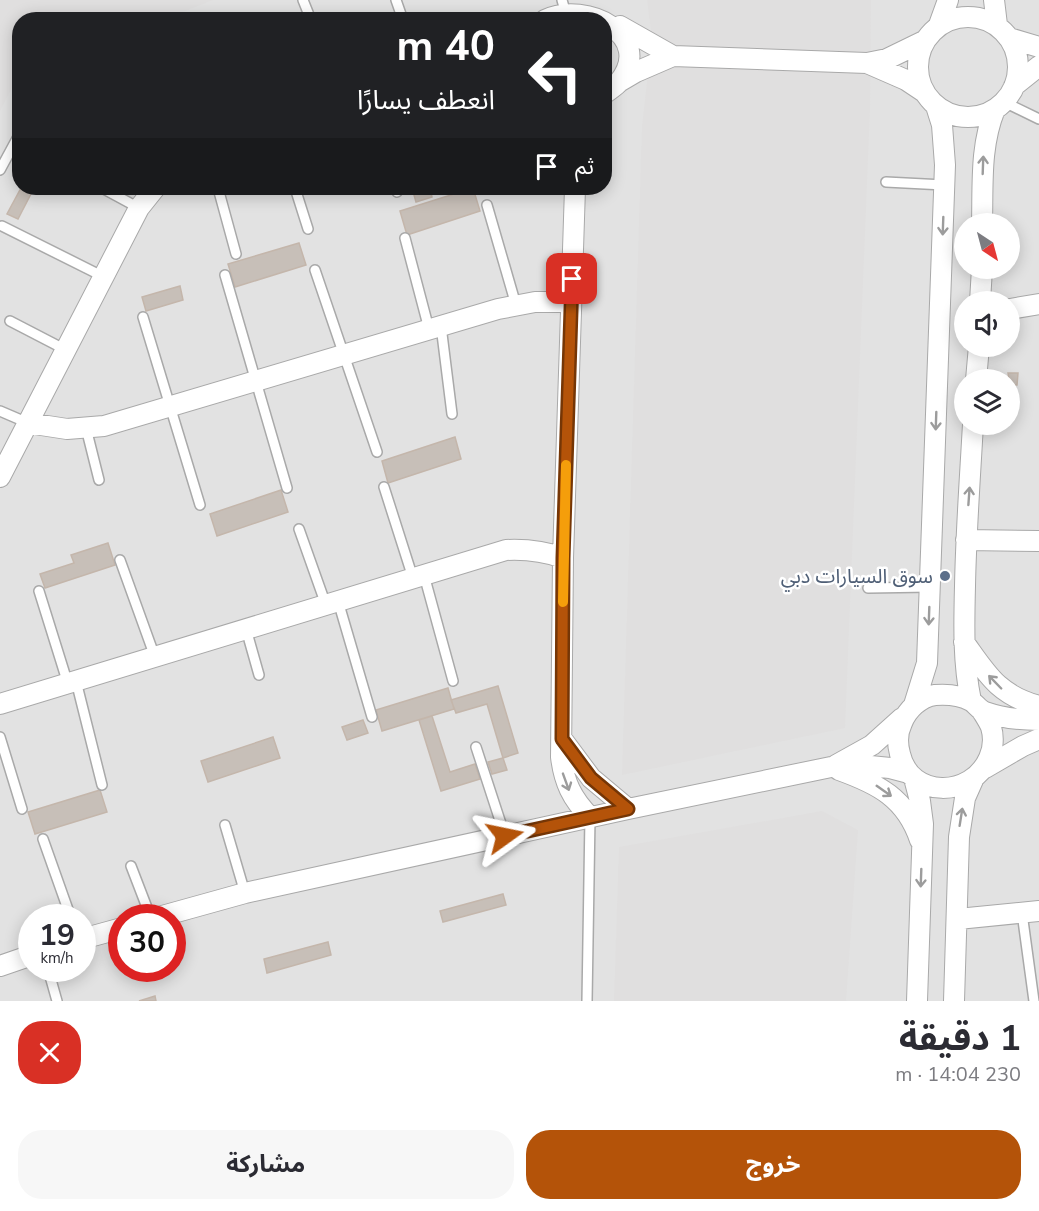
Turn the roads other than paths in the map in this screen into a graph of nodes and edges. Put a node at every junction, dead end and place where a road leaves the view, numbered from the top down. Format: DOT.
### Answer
graph roads {
  1 [pos="948,0"];
  2 [pos="993,0"];
  3 [pos="563,4"];
  4 [pos="605,12"];
  5 [pos="612,17"];
  6 [pos="939,25"];
  7 [pos="620,26"];
  8 [pos="1003,31"];
  9 [pos="924,41"];
  10 [pos="1039,46"];
  11 [pos="673,56"];
  12 [pos="867,63"];
  13 [pos="1039,66"];
  14 [pos="612,88"];
  15 [pos="930,99"];
  16 [pos="1004,99"];
  17 [pos="1039,119"];
  18 [pos="12,148"];
  19 [pos="0,170"];
  20 [pos="886,182"];
  21 [pos="944,185"];
  22 [pos="115,195"];
  23 [pos="150,195"];
  24 [pos="220,195"];
  25 [pos="297,195"];
  26 [pos="575,195"];
  27 [pos="487,205"];
  28 [pos="140,208"];
  29 [pos="982,213"];
  30 [pos="2,226"];
  31 [pos="308,229"];
  32 [pos="405,238"];
  33 [pos="236,254"];
  34 [pos="315,270"];
  35 [pos="225,275"];
  36 [pos="104,277"];
  37 [pos="571,302"];
  38 [pos="1039,304"];
  39 [pos="516,305"];
  40 [pos="1020,307"];
  41 [pos="143,317"];
  42 [pos="10,321"];
  43 [pos="435,327"];
  44 [pos="66,350"];
  45 [pos="344,355"];
  46 [pos="256,381"];
  47 [pos="170,407"];
  48 [pos="0,411"];
  49 [pos="452,414"];
  50 [pos="28,423"];
  51 [pos="86,428"];
  52 [pos="973,435"];
  53 [pos="377,452"];
  54 [pos="0,477"];
  55 [pos="99,480"];
  56 [pos="384,487"];
  57 [pos="287,488"];
  58 [pos="200,505"];
  59 [pos="299,529"];
  60 [pos="966,540"];
  61 [pos="1039,541"];
  62 [pos="563,558"];
  63 [pos="120,560"];
  64 [pos="419,577"];
  65 [pos="930,586"];
  66 [pos="868,588"];
  67 [pos="39,591"];
  68 [pos="332,603"];
  69 [pos="246,629"];
  70 [pos="963,641"];
  71 [pos="155,657"];
  72 [pos="259,675"];
  73 [pos="453,681"];
  74 [pos="72,682"];
  75 [pos="0,704"];
  76 [pos="977,706"];
  77 [pos="1039,706"];
  78 [pos="910,710"];
  79 [pos="372,717"];
  80 [pos="1039,720"];
  81 [pos="0,737"];
  82 [pos="562,739"];
  83 [pos="1039,739"];
  84 [pos="476,747"];
  85 [pos="831,767"];
  86 [pos="979,774"];
  87 [pos="912,776"];
  88 [pos="102,785"];
  89 [pos="22,809"];
  90 [pos="628,809"];
  91 [pos="590,817"];
  92 [pos="225,825"];
  93 [pos="505,836"];
  94 [pos="43,839"];
  95 [pos="922,847"];
  96 [pos="131,866"];
  97 [pos="245,893"];
  98 [pos="66,904"];
  99 [pos="147,904"];
  100 [pos="186,909"];
  101 [pos="1031,912"];
  102 [pos="958,919"];
  103 [pos="18,960"];
  104 [pos="0,966"];
  105 [pos="52,982"];
  106 [pos="57,1001"];
  107 [pos="587,1001"];
  108 [pos="917,1001"];
  109 [pos="954,1001"];
  110 [pos="1034,1001"];
  1 -- 6 [label="street"];
  2 -- 8 [label="street"];
  3 -- 4 [label="street"];
  5 -- 7 [label="street"];
  6 -- 8 [label="street"];
  6 -- 9 [label="street"];
  7 -- 11 [label="street"];
  7 -- 14 [label="street"];
  8 -- 10 [label="street"];
  8 -- 16 [label="street"];
  9 -- 12 [label="street"];
  9 -- 15 [label="street"];
  11 -- 12 [label="street"];
  11 -- 14 [label="street"];
  12 -- 15 [label="street"];
  13 -- 16 [label="street"];
  15 -- 16 [label="street"];
  15 -- 21 [label="street"];
  16 -- 17 [label="lane"];
  29 -- 16 [label="street, one-way"];
  18 -- 19 [label="lane"];
  20 -- 21 [label="lane"];
  21 -- 65 [label="street, one-way"];
  22 -- 28 [label="lane"];
  23 -- 28 [label="street"];
  24 -- 33 [label="lane"];
  25 -- 31 [label="lane"];
  26 -- 37 [label="street"];
  27 -- 39 [label="lane"];
  28 -- 36 [label="street"];
  30 -- 36 [label="lane"];
  32 -- 43 [label="lane"];
  34 -- 45 [label="lane"];
  35 -- 46 [label="lane"];
  36 -- 44 [label="street"];
  37 -- 39 [label="street"];
  37 -- 62 [label="street"];
  38 -- 40 [label="street"];
  39 -- 43 [label="street"];
  41 -- 47 [label="lane"];
  42 -- 44 [label="lane"];
  43 -- 45 [label="street"];
  43 -- 49 [label="lane"];
  44 -- 50 [label="street"];
  45 -- 46 [label="street"];
  45 -- 53 [label="lane"];
  46 -- 47 [label="street"];
  46 -- 57 [label="lane"];
  47 -- 51 [label="street"];
  47 -- 58 [label="lane"];
  48 -- 50 [label="lane"];
  50 -- 51 [label="street"];
  50 -- 54 [label="street"];
  51 -- 55 [label="lane"];
  60 -- 52 [label="street, one-way"];
  56 -- 64 [label="lane"];
  59 -- 68 [label="lane"];
  60 -- 61 [label="street"];
  60 -- 70 [label="street"];
  62 -- 64 [label="street"];
  62 -- 82 [label="street"];
  63 -- 71 [label="lane"];
  64 -- 68 [label="street"];
  64 -- 73 [label="lane"];
  65 -- 66 [label="lane"];
  65 -- 78 [label="street, one-way"];
  67 -- 74 [label="lane"];
  68 -- 69 [label="street"];
  68 -- 79 [label="lane"];
  69 -- 71 [label="street"];
  69 -- 72 [label="lane"];
  70 -- 76 [label="street"];
  77 -- 70 [label="street, one-way"];
  71 -- 74 [label="street"];
  74 -- 75 [label="street"];
  74 -- 88 [label="lane"];
  76 -- 78 [label="street"];
  76 -- 80 [label="street"];
  76 -- 86 [label="street"];
  78 -- 85 [label="street"];
  78 -- 87 [label="street"];
  81 -- 89 [label="lane"];
  82 -- 90 [label="street"];
  82 -- 91 [label="street, one-way"];
  83 -- 86 [label="street"];
  84 -- 93 [label="lane"];
  85 -- 87 [label="street"];
  85 -- 90 [label="street"];
  85 -- 95 [label="street, one-way"];
  86 -- 87 [label="street"];
  102 -- 86 [label="street, one-way"];
  87 -- 95 [label="street"];
  90 -- 91 [label="street"];
  91 -- 93 [label="street"];
  91 -- 107 [label="lane"];
  92 -- 97 [label="lane"];
  93 -- 97 [label="street"];
  94 -- 98 [label="lane"];
  95 -- 108 [label="street, one-way"];
  96 -- 99 [label="lane"];
  97 -- 100 [label="street"];
  101 -- 102 [label="street"];
  101 -- 110 [label="lane"];
  102 -- 109 [label="street"];
  103 -- 104 [label="street"];
  105 -- 106 [label="lane"];
}
